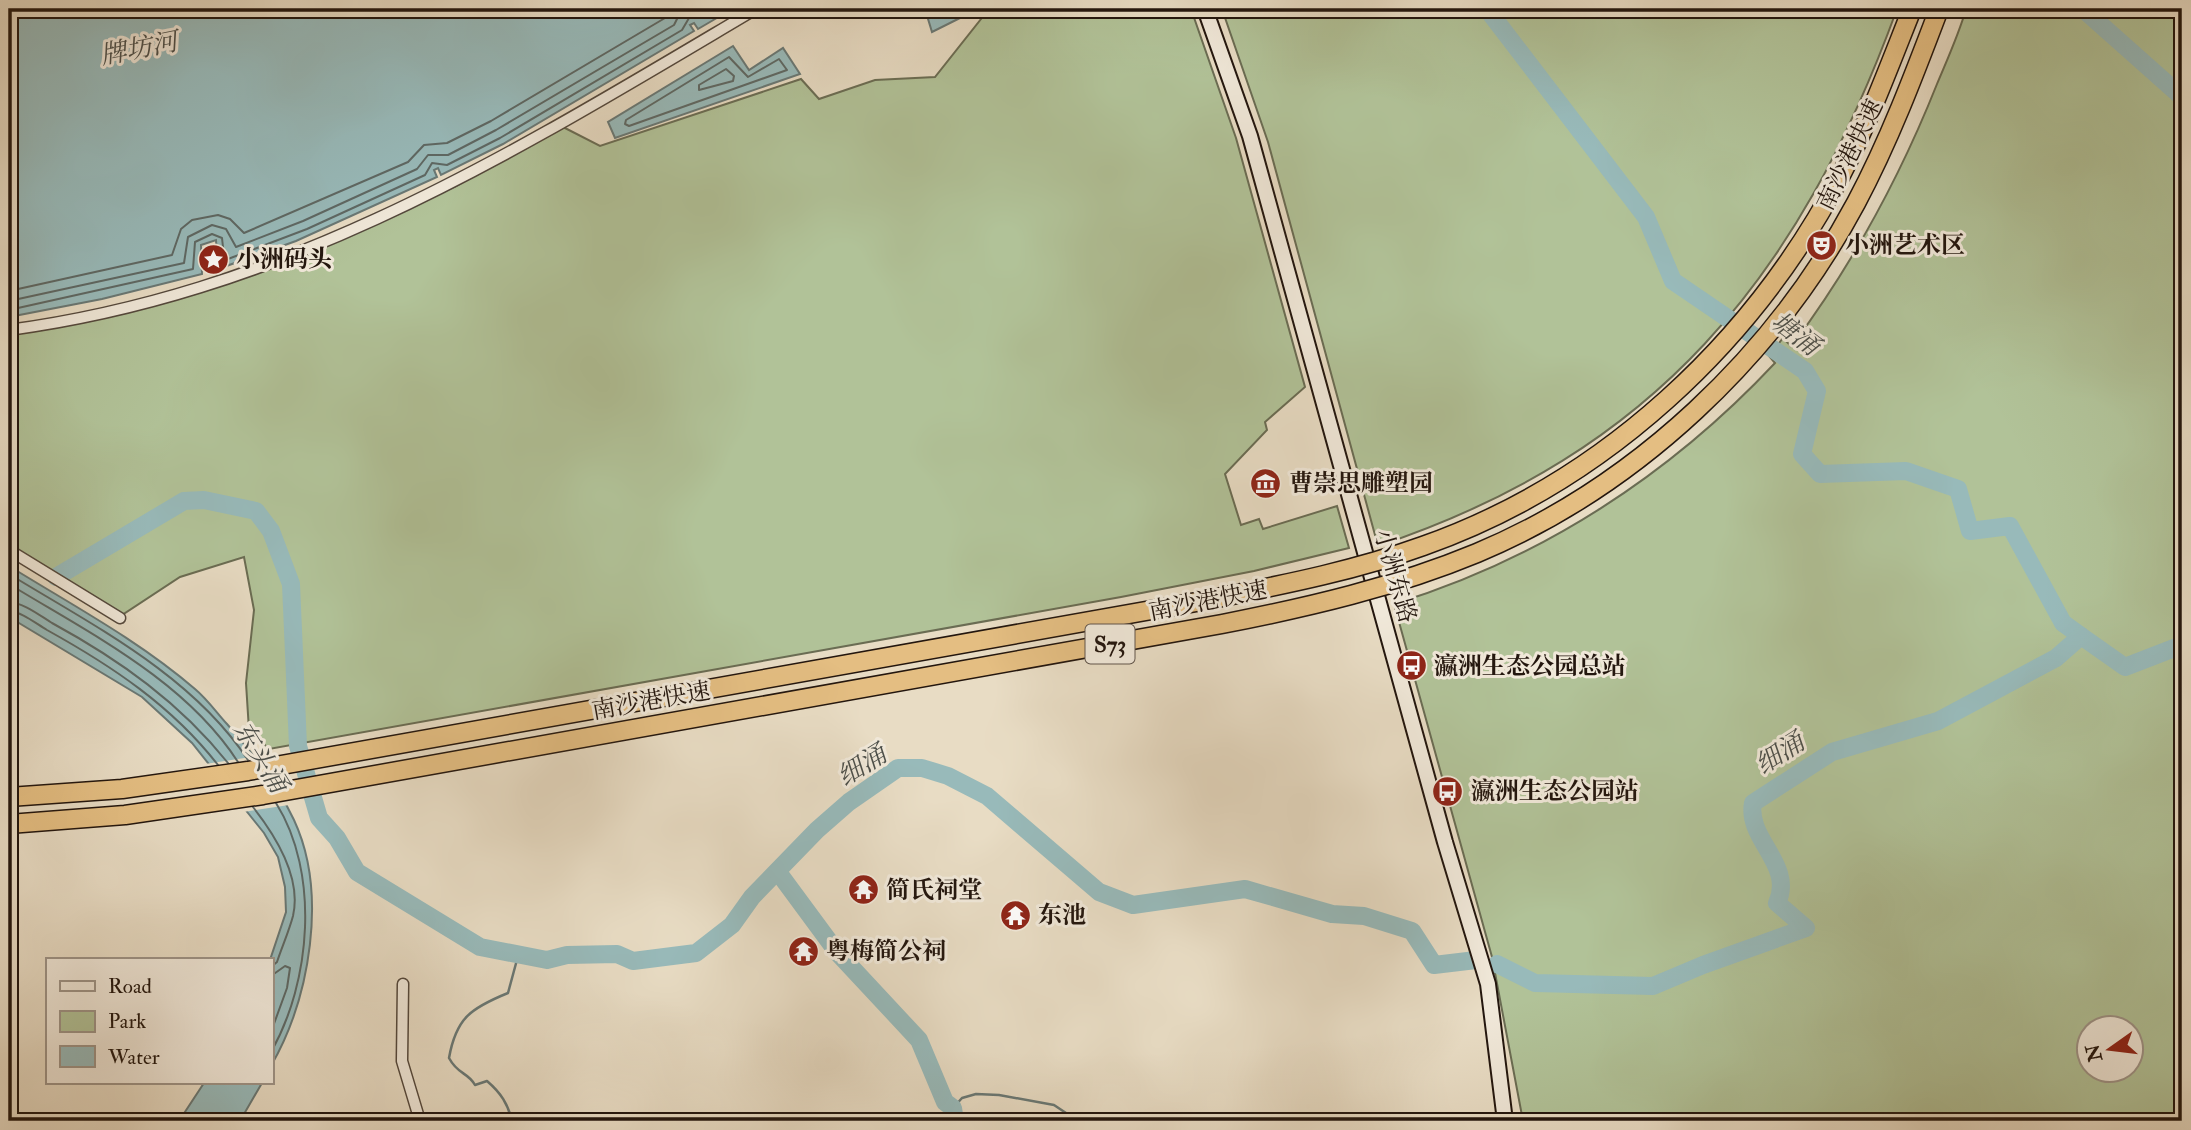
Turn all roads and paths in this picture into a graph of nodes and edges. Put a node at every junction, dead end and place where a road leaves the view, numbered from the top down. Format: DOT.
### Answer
graph roads {
  1 [pos="756,9"];
  2 [pos="1205,9"];
  3 [pos="1912,9"];
  4 [pos="1939,9"];
  5 [pos="9,330"];
  6 [pos="9,550"];
  7 [pos="120,618"];
  8 [pos="9,797"];
  9 [pos="9,824"];
  10 [pos="403,984"];
  11 [pos="420,1121"];
  12 [pos="1505,1121"];
  1 -- 5 [label="street"];
  2 -- 12 [label="main road, 小洲东路"];
  3 -- 8 [label="highway, 南沙港快速 / S73, bridge"];
  4 -- 9 [label="highway, 南沙港快速 / S73, bridge"];
  6 -- 7 [label="street"];
  10 -- 11 [label="street"];
}
